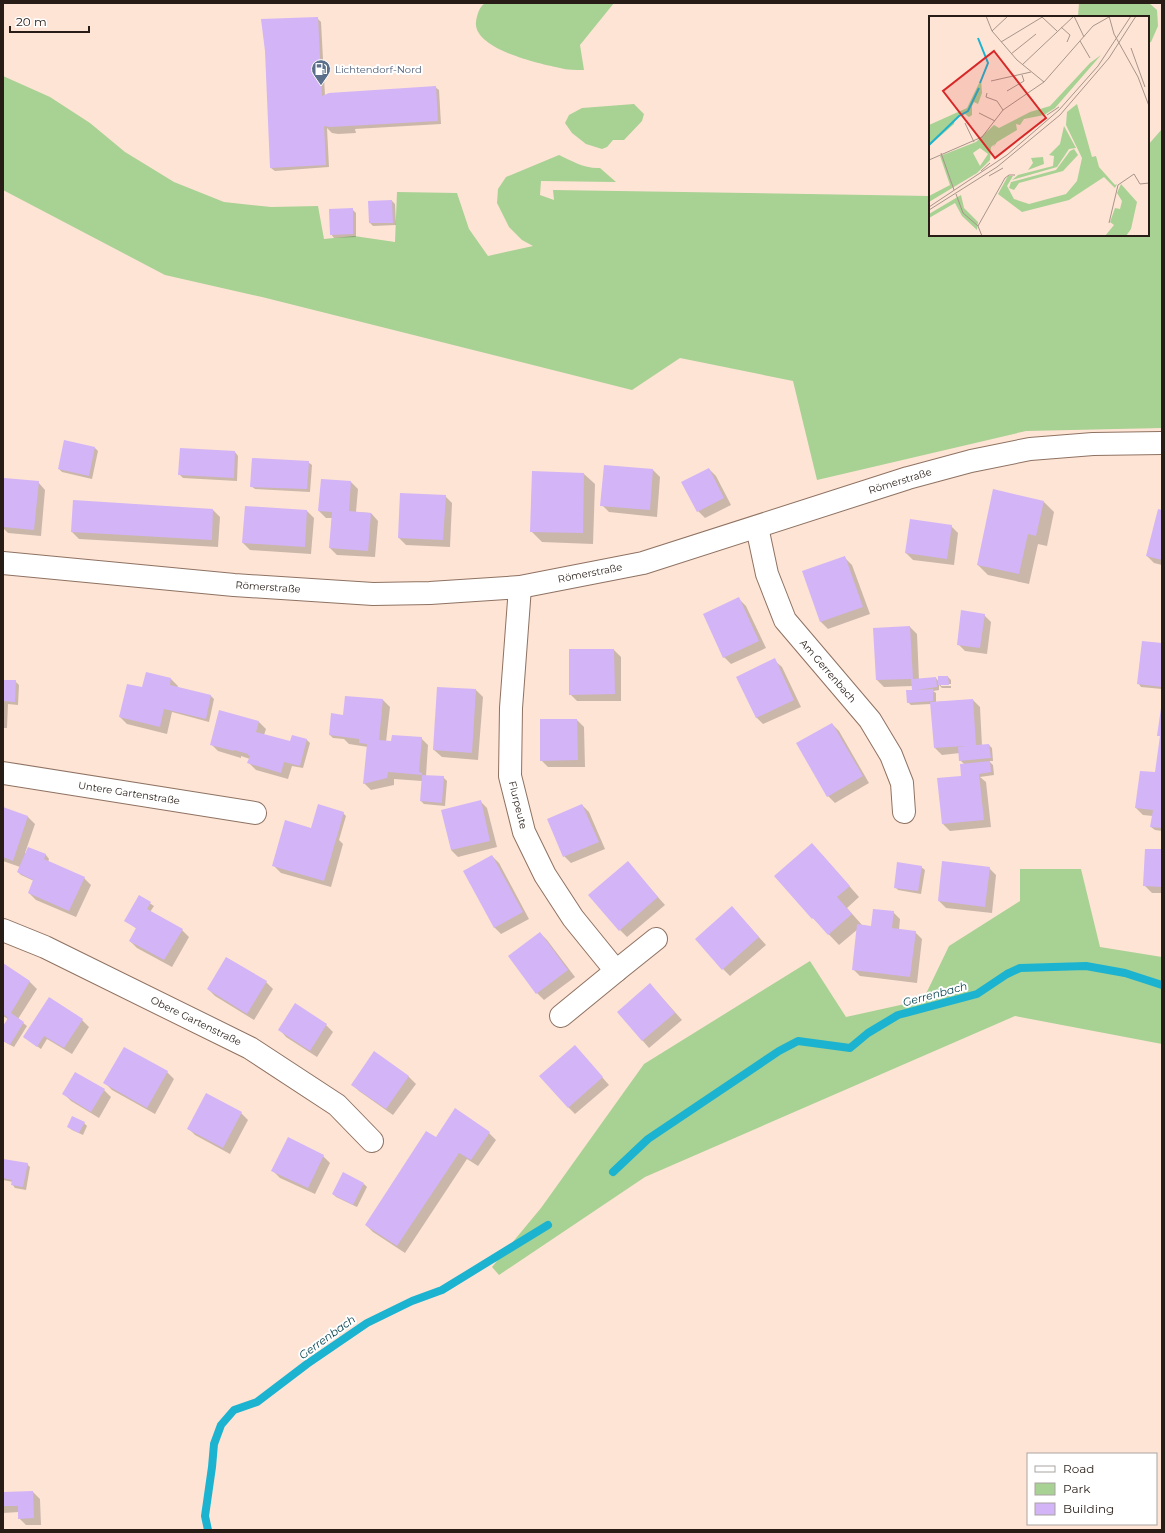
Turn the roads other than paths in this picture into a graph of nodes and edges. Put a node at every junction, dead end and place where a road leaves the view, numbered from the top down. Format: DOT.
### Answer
graph roads {
  1 [pos="1162,443"];
  2 [pos="757,527"];
  3 [pos="3,563"];
  4 [pos="520,587"];
  5 [pos="3,773"];
  6 [pos="904,812"];
  7 [pos="255,813"];
  8 [pos="3,930"];
  9 [pos="656,939"];
  10 [pos="616,971"];
  11 [pos="561,1016"];
  12 [pos="372,1141"];
  1 -- 2 [label="street, Römerstraße"];
  2 -- 4 [label="street, Römerstraße"];
  2 -- 6 [label="street, Am Gerrenbach"];
  3 -- 4 [label="street, Römerstraße"];
  4 -- 10 [label="street, Flurpeute"];
  5 -- 7 [label="street, Untere Gartenstraße"];
  8 -- 12 [label="street, Obere Gartenstraße"];
  9 -- 10 [label="street"];
  10 -- 11 [label="street"];
}
